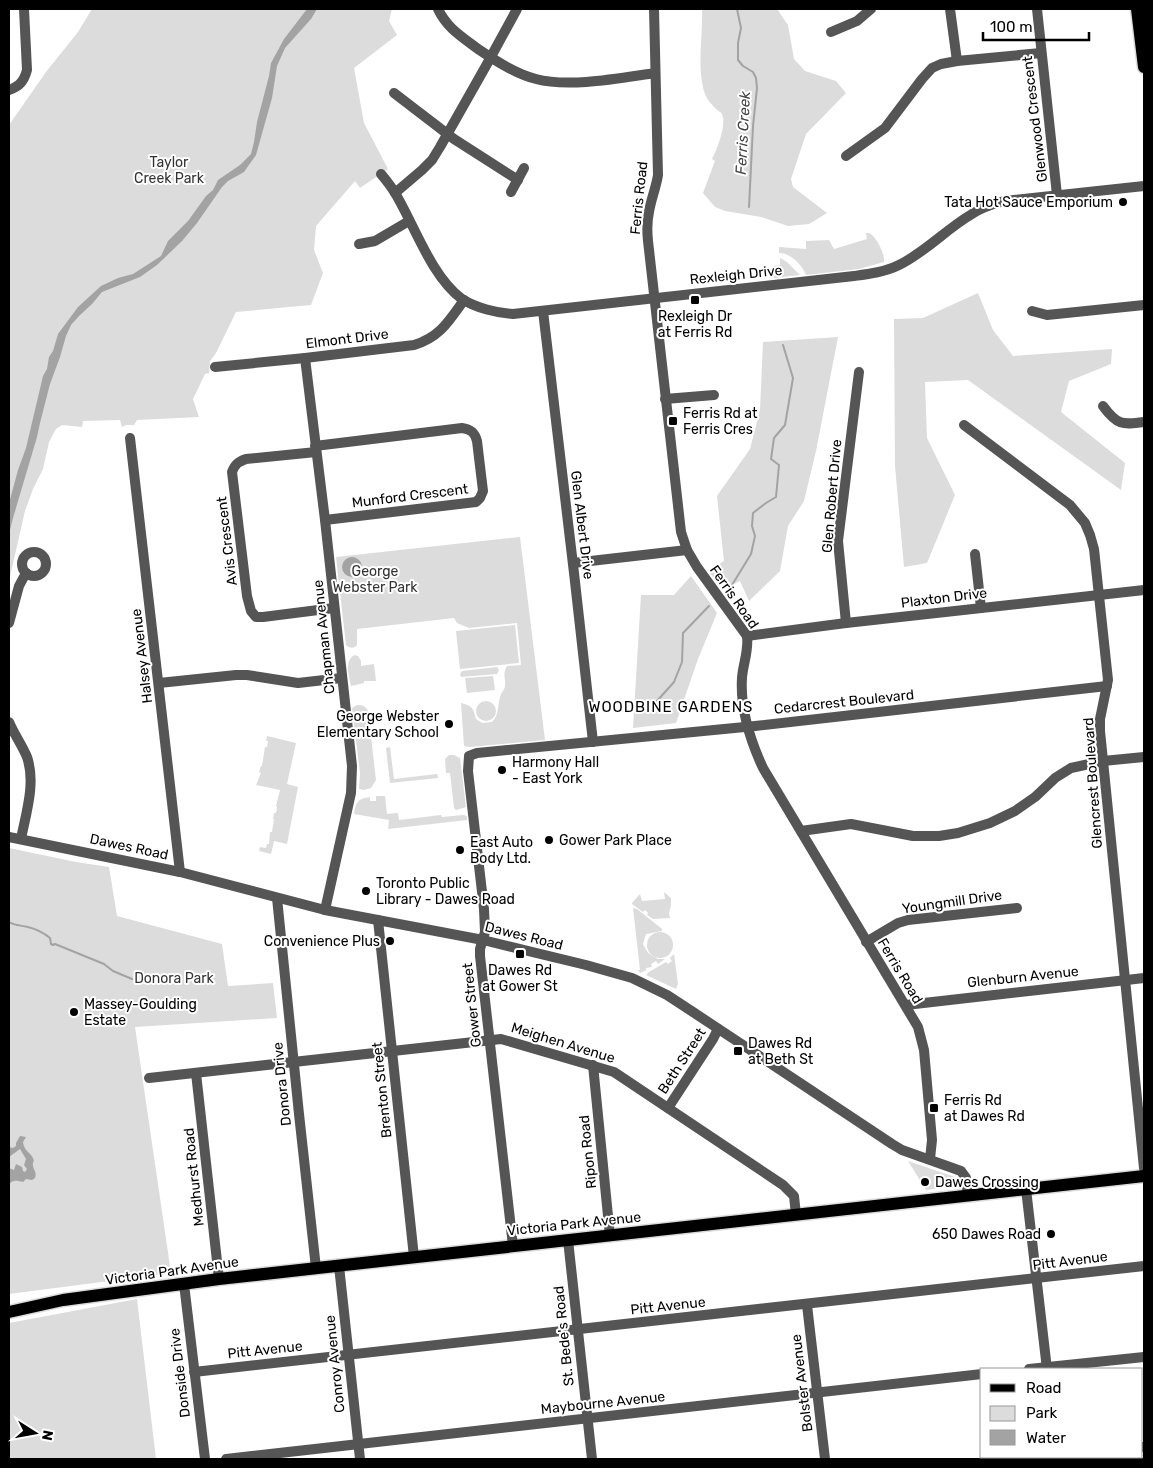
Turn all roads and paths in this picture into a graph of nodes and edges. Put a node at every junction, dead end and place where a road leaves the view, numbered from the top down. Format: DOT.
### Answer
graph roads {
  1 [pos="24,9"];
  2 [pos="438,9"];
  3 [pos="517,9"];
  4 [pos="654,9"];
  5 [pos="871,9"];
  6 [pos="950,9"];
  7 [pos="1036,9"];
  8 [pos="1138,9"];
  9 [pos="831,32"];
  10 [pos="1041,53"];
  11 [pos="491,57"];
  12 [pos="957,61"];
  13 [pos="1144,67"];
  14 [pos="655,73"];
  15 [pos="9,90"];
  16 [pos="394,93"];
  17 [pos="447,134"];
  18 [pos="846,156"];
  19 [pos="524,168"];
  20 [pos="381,174"];
  21 [pos="518,180"];
  22 [pos="1144,186"];
  23 [pos="511,192"];
  24 [pos="395,193"];
  25 [pos="1057,195"];
  26 [pos="409,221"];
  27 [pos="359,244"];
  28 [pos="655,298"];
  29 [pos="464,300"];
  30 [pos="1144,305"];
  31 [pos="543,311"];
  32 [pos="1032,311"];
  33 [pos="305,358"];
  34 [pos="215,367"];
  35 [pos="859,372"];
  36 [pos="714,395"];
  37 [pos="666,399"];
  38 [pos="1103,406"];
  39 [pos="1144,422"];
  40 [pos="964,425"];
  41 [pos="130,438"];
  42 [pos="316,449"];
  43 [pos="325,520"];
  44 [pos="687,550"];
  45 [pos="975,554"];
  46 [pos="573,563"];
  47 [pos="26,573"];
  48 [pos="1144,590"];
  49 [pos="1099,595"];
  50 [pos="334,608"];
  51 [pos="982,608"];
  52 [pos="9,623"];
  53 [pos="846,623"];
  54 [pos="747,636"];
  55 [pos="342,678"];
  56 [pos="159,683"];
  57 [pos="1108,686"];
  58 [pos="9,722"];
  59 [pos="747,727"];
  60 [pos="593,742"];
  61 [pos="1144,757"];
  62 [pos="468,760"];
  63 [pos="1103,761"];
  64 [pos="801,831"];
  65 [pos="9,836"];
  66 [pos="21,839"];
  67 [pos="180,872"];
  68 [pos="277,898"];
  69 [pos="1017,908"];
  70 [pos="325,910"];
  71 [pos="378,920"];
  72 [pos="483,940"];
  73 [pos="866,942"];
  74 [pos="1144,978"];
  75 [pos="1126,980"];
  76 [pos="906,1005"];
  77 [pos="718,1029"];
  78 [pos="490,1040"];
  79 [pos="392,1051"];
  80 [pos="294,1062"];
  81 [pos="593,1065"];
  82 [pos="196,1073"];
  83 [pos="148,1078"];
  84 [pos="668,1108"];
  85 [pos="930,1159"];
  86 [pos="1144,1168"];
  87 [pos="1144,1176"];
  88 [pos="1026,1189"];
  89 [pos="968,1196"];
  90 [pos="796,1215"];
  91 [pos="610,1236"];
  92 [pos="568,1240"];
  93 [pos="513,1246"];
  94 [pos="414,1257"];
  95 [pos="339,1266"];
  96 [pos="1144,1266"];
  97 [pos="316,1268"];
  98 [pos="219,1279"];
  99 [pos="1036,1279"];
  100 [pos="184,1284"];
  101 [pos="807,1304"];
  102 [pos="9,1312"];
  103 [pos="577,1329"];
  104 [pos="348,1355"];
  105 [pos="1144,1357"];
  106 [pos="1047,1368"];
  107 [pos="194,1372"];
  108 [pos="980,1374"];
  109 [pos="817,1393"];
  110 [pos="587,1418"];
  111 [pos="358,1444"];
  112 [pos="1056,1458"];
  113 [pos="205,1459"];
  114 [pos="226,1459"];
  115 [pos="360,1459"];
  116 [pos="592,1459"];
  117 [pos="825,1459"];
  118 [pos="1032,1459"];
  1 -- 15 [label="street"];
  2 -- 11 [label="street"];
  3 -- 11 [label="street"];
  4 -- 14 [label="street, Ferris Road"];
  5 -- 9 [label="street"];
  6 -- 12 [label="street"];
  7 -- 10 [label="street, Glenwood Crescent"];
  8 -- 13 [label="main road"];
  10 -- 12 [label="street"];
  10 -- 25 [label="street, Glenwood Crescent"];
  11 -- 14 [label="street"];
  11 -- 17 [label="street"];
  12 -- 18 [label="street"];
  14 -- 28 [label="street, Ferris Road"];
  16 -- 17 [label="street"];
  17 -- 21 [label="street"];
  17 -- 24 [label="street"];
  19 -- 21 [label="street"];
  20 -- 24 [label="street, Rexleigh Drive"];
  21 -- 23 [label="street"];
  22 -- 25 [label="street, Rexleigh Drive"];
  24 -- 26 [label="street, Rexleigh Drive"];
  25 -- 28 [label="street, Rexleigh Drive"];
  26 -- 27 [label="street"];
  26 -- 29 [label="street, Rexleigh Drive"];
  28 -- 31 [label="street, Rexleigh Drive"];
  28 -- 37 [label="street, Ferris Road"];
  29 -- 31 [label="street, Rexleigh Drive"];
  29 -- 33 [label="street, Elmont Drive"];
  30 -- 32 [label="street"];
  31 -- 46 [label="street, Glen Albert Drive"];
  33 -- 34 [label="street, Elmont Drive"];
  33 -- 42 [label="street, Chapman Avenue"];
  35 -- 53 [label="street, Glen Robert Drive"];
  36 -- 37 [label="street"];
  37 -- 44 [label="street, Ferris Road"];
  38 -- 39 [label="street"];
  40 -- 49 [label="street, Glencrest Boulevard"];
  41 -- 56 [label="street, Halsey Avenue"];
  42 -- 43 [label="street, Chapman Avenue"];
  42 -- 43 [label="street, Munford Crescent"];
  42 -- 50 [label="street, Avis Crescent"];
  43 -- 50 [label="street, Chapman Avenue"];
  44 -- 46 [label="street"];
  44 -- 54 [label="street, Ferris Road"];
  45 -- 51 [label="street"];
  46 -- 60 [label="street, Glen Albert Drive"];
  47 -- 52 [label="street"];
  48 -- 49 [label="street, Plaxton Drive"];
  49 -- 51 [label="street, Plaxton Drive"];
  49 -- 57 [label="street, Glencrest Boulevard"];
  50 -- 55 [label="street, Chapman Avenue"];
  51 -- 53 [label="street, Plaxton Drive"];
  53 -- 54 [label="street, Plaxton Drive"];
  54 -- 59 [label="street, Ferris Road"];
  55 -- 56 [label="street"];
  55 -- 70 [label="street, Chapman Avenue"];
  56 -- 67 [label="street, Halsey Avenue"];
  57 -- 59 [label="street, Cedarcrest Boulevard"];
  57 -- 63 [label="street, Glencrest Boulevard"];
  58 -- 66 [label="street"];
  59 -- 60 [label="street, Cedarcrest Boulevard"];
  59 -- 64 [label="street, Ferris Road"];
  60 -- 62 [label="street, Cedarcrest Boulevard"];
  61 -- 63 [label="street"];
  62 -- 72 [label="street, Gower Street"];
  63 -- 64 [label="street"];
  63 -- 75 [label="street, Glencrest Boulevard"];
  64 -- 73 [label="street, Ferris Road"];
  65 -- 66 [label="street, Dawes Road"];
  66 -- 67 [label="street, Dawes Road"];
  67 -- 68 [label="street, Dawes Road"];
  68 -- 70 [label="street, Dawes Road"];
  68 -- 80 [label="street, Donora Drive"];
  69 -- 73 [label="street, Youngmill Drive"];
  70 -- 71 [label="street, Dawes Road"];
  71 -- 72 [label="street, Dawes Road"];
  71 -- 79 [label="street, Brenton Street"];
  72 -- 77 [label="street, Dawes Road"];
  72 -- 78 [label="street, Gower Street"];
  73 -- 76 [label="street, Ferris Road"];
  74 -- 75 [label="street, Glenburn Avenue"];
  75 -- 76 [label="street, Glenburn Avenue"];
  75 -- 86 [label="street, Glencrest Boulevard"];
  76 -- 85 [label="street, Ferris Road"];
  77 -- 84 [label="street, Beth Street"];
  77 -- 85 [label="street, Dawes Road"];
  78 -- 79 [label="street, Meighen Avenue"];
  78 -- 81 [label="street, Meighen Avenue"];
  78 -- 93 [label="street, Gower Street"];
  79 -- 80 [label="street, Meighen Avenue"];
  79 -- 94 [label="street, Brenton Street"];
  80 -- 82 [label="street, Meighen Avenue"];
  80 -- 97 [label="street, Donora Drive"];
  81 -- 84 [label="street, Meighen Avenue"];
  81 -- 91 [label="street, Ripon Road"];
  82 -- 83 [label="street, Meighen Avenue"];
  82 -- 98 [label="street, Medhurst Road"];
  84 -- 90 [label="street, Meighen Avenue"];
  85 -- 89 [label="street, Dawes Road"];
  87 -- 88 [label="main road, Victoria Park Avenue"];
  88 -- 89 [label="main road, Victoria Park Avenue"];
  88 -- 99 [label="street"];
  89 -- 90 [label="main road, Victoria Park Avenue"];
  90 -- 91 [label="main road, Victoria Park Avenue"];
  91 -- 92 [label="main road, Victoria Park Avenue"];
  92 -- 93 [label="main road, Victoria Park Avenue"];
  92 -- 103 [label="street, St. Bede's Road"];
  93 -- 94 [label="main road, Victoria Park Avenue"];
  94 -- 95 [label="main road, Victoria Park Avenue"];
  95 -- 97 [label="main road, Victoria Park Avenue"];
  95 -- 104 [label="street, Conroy Avenue"];
  96 -- 99 [label="street, Pitt Avenue"];
  97 -- 98 [label="main road, Victoria Park Avenue"];
  98 -- 100 [label="main road, Victoria Park Avenue"];
  99 -- 101 [label="street, Pitt Avenue"];
  99 -- 106 [label="street"];
  100 -- 102 [label="main road, Victoria Park Avenue"];
  100 -- 107 [label="street, Donside Drive"];
  101 -- 103 [label="street, Pitt Avenue"];
  101 -- 109 [label="street, Bolster Avenue"];
  103 -- 104 [label="street, Pitt Avenue"];
  103 -- 110 [label="street, St. Bede's Road"];
  104 -- 107 [label="street, Pitt Avenue"];
  104 -- 111 [label="street, Conroy Avenue"];
  105 -- 106 [label="street"];
  107 -- 113 [label="street, Donside Drive"];
  108 -- 109 [label="street, Maybourne Avenue"];
  109 -- 110 [label="street, Maybourne Avenue"];
  109 -- 117 [label="street, Bolster Avenue"];
  110 -- 111 [label="street, Maybourne Avenue"];
  110 -- 116 [label="street, St. Bede's Road"];
  111 -- 114 [label="street, Maybourne Avenue"];
  111 -- 115 [label="street, Conroy Avenue"];
  112 -- 118 [label="street"];
}
